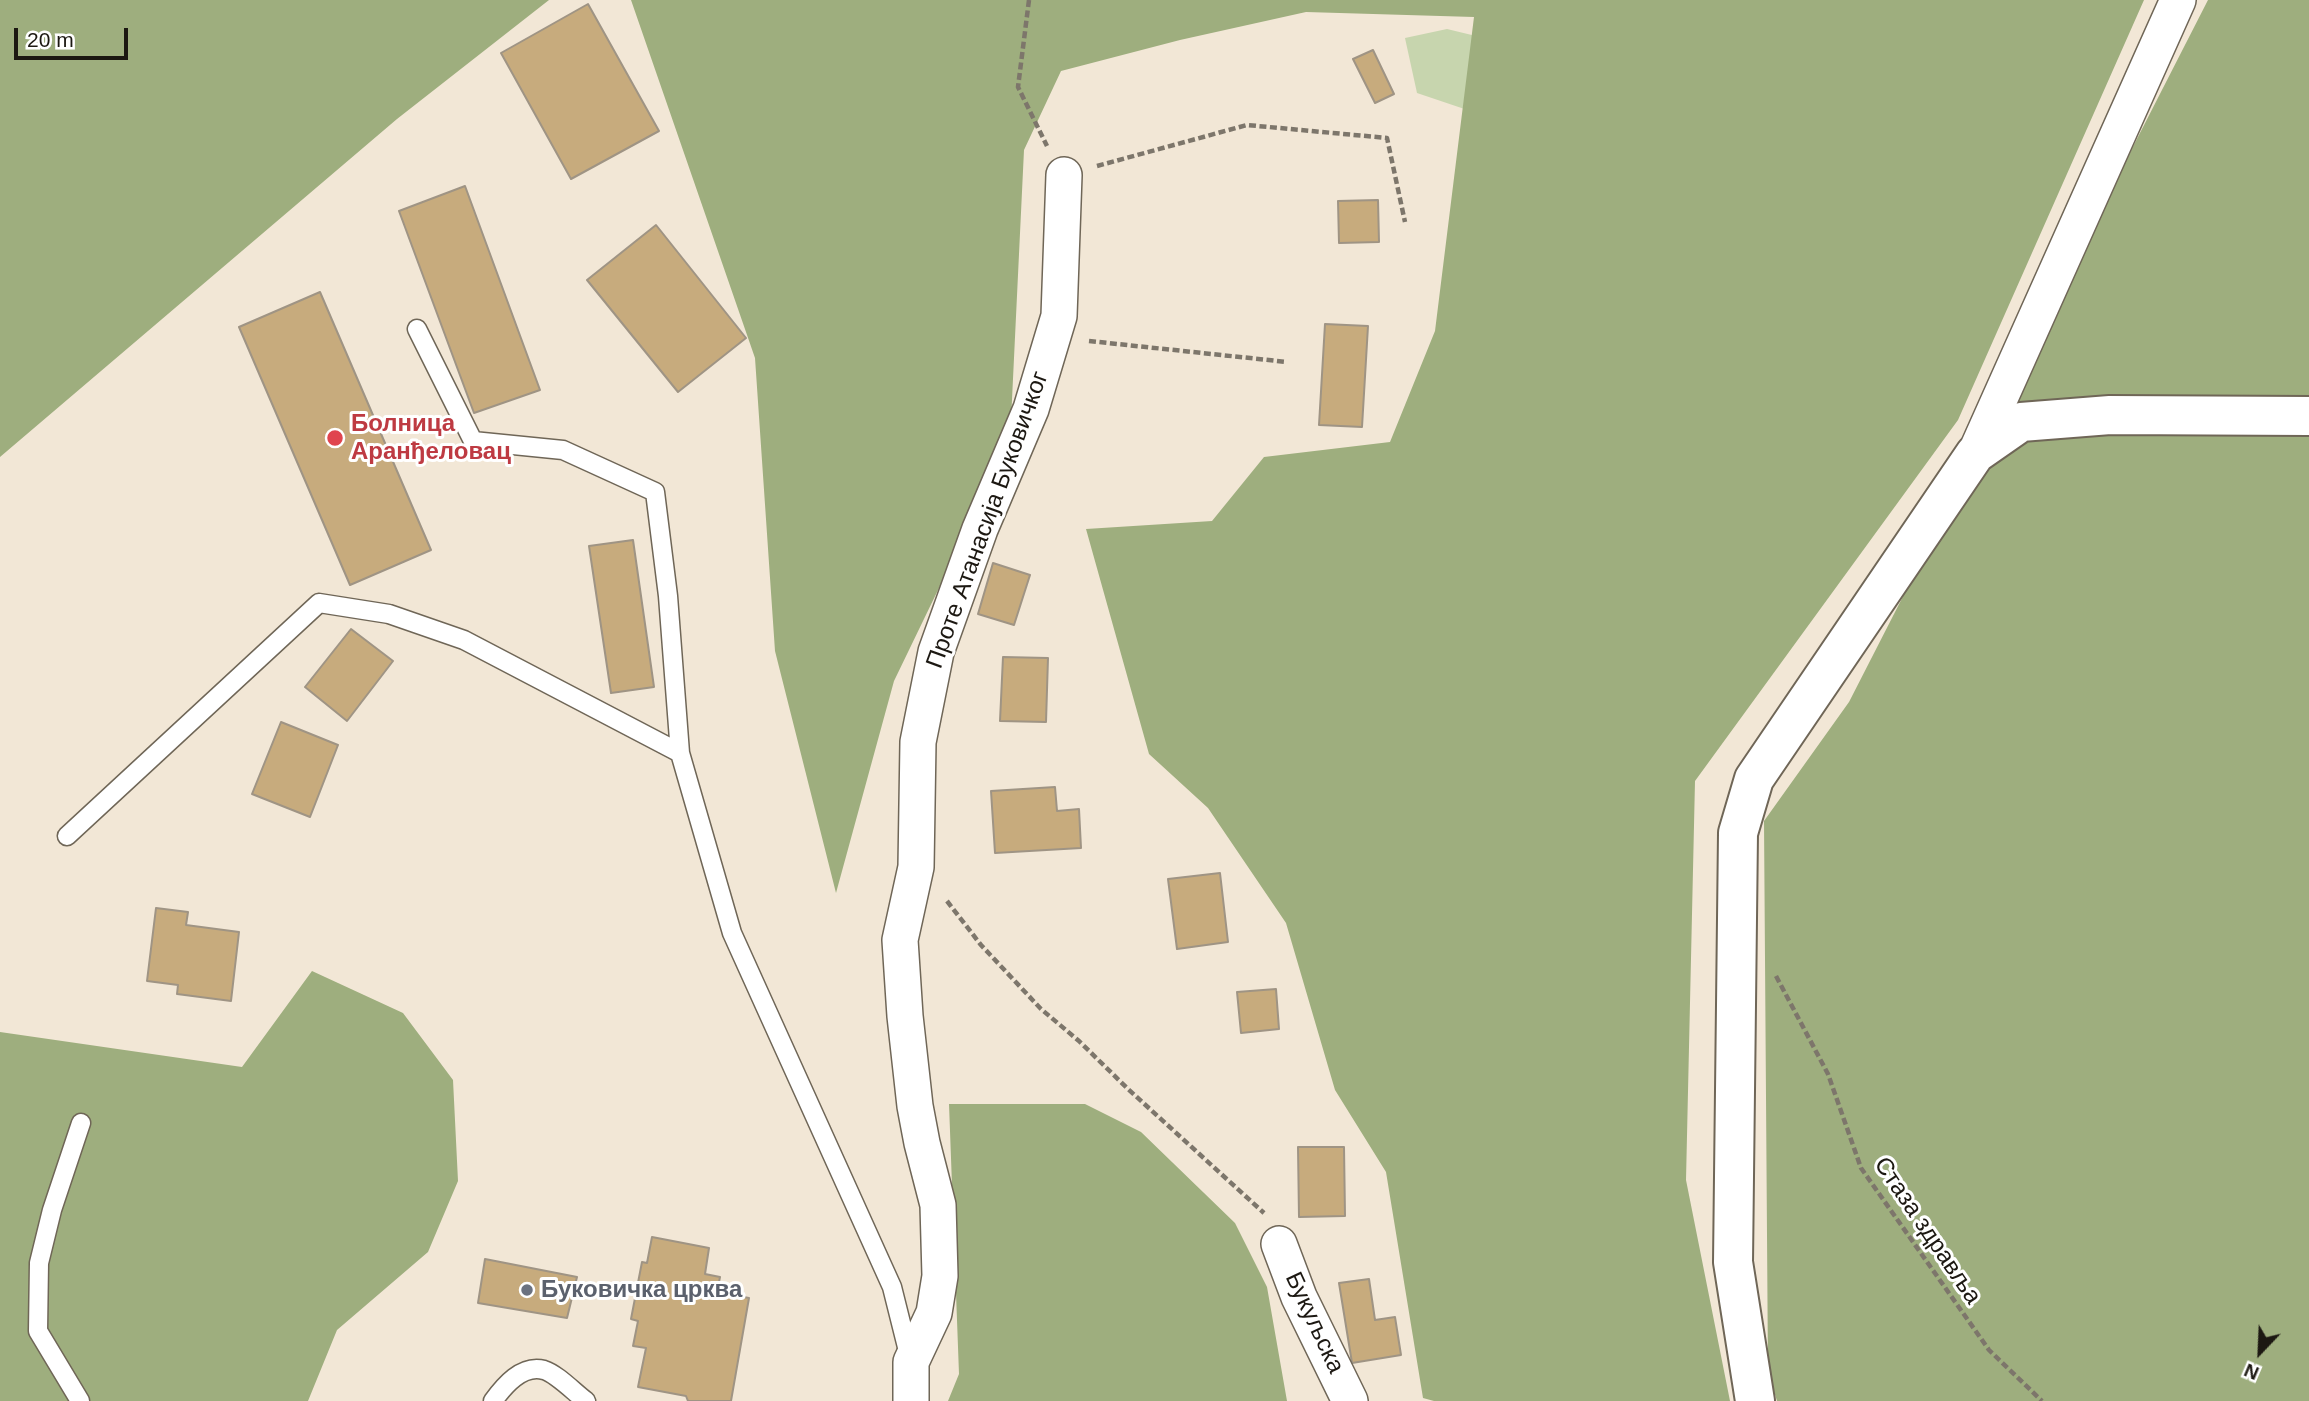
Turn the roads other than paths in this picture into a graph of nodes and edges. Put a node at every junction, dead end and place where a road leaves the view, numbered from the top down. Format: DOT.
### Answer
graph roads {
  1 [pos="2178,0"];
  2 [pos="1064,175"];
  3 [pos="417,329"];
  4 [pos="2309,416"];
  5 [pos="1975,454"];
  6 [pos="680,753"];
  7 [pos="67,836"];
  8 [pos="81,1123"];
  9 [pos="1279,1244"];
  10 [pos="911,1362"];
  11 [pos="80,1401"];
  12 [pos="493,1401"];
  13 [pos="586,1401"];
  14 [pos="911,1401"];
  15 [pos="1350,1401"];
  16 [pos="1755,1401"];
  1 -- 5 [label="street"];
  2 -- 10 [label="street, Проте Атанасија Буковичког"];
  3 -- 6 [label="lane"];
  4 -- 5 [label="street"];
  5 -- 16 [label="street"];
  6 -- 7 [label="lane"];
  6 -- 10 [label="lane"];
  8 -- 11 [label="lane"];
  9 -- 15 [label="street, Букуљска"];
  10 -- 14 [label="street, Проте Атанасија Буковичког"];
  12 -- 13 [label="lane"];
}
